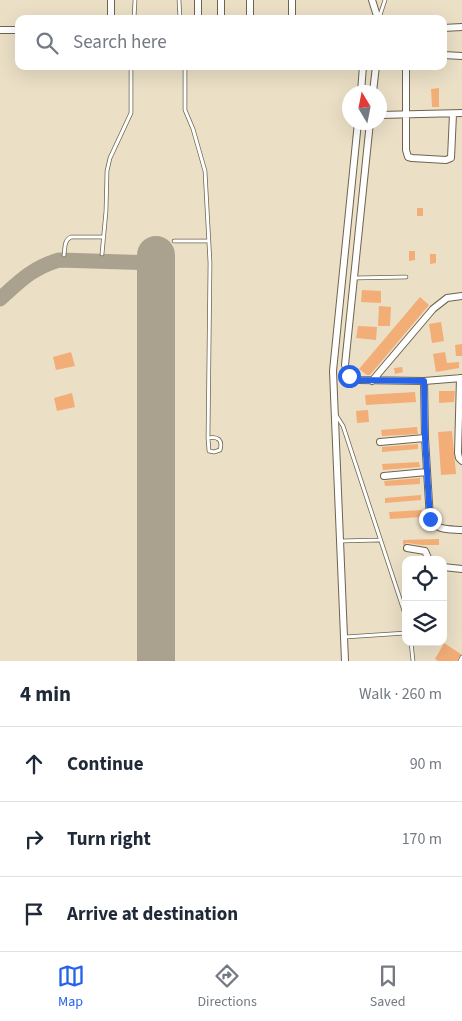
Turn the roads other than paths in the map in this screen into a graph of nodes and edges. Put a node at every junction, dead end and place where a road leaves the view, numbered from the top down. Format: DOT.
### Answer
graph roads {
  1 [pos="111,0"];
  2 [pos="135,0"];
  3 [pos="179,0"];
  4 [pos="198,0"];
  5 [pos="221,0"];
  6 [pos="250,0"];
  7 [pos="292,0"];
  8 [pos="372,0"];
  9 [pos="385,0"];
  10 [pos="111,15"];
  11 [pos="134,15"];
  12 [pos="180,15"];
  13 [pos="198,15"];
  14 [pos="221,15"];
  15 [pos="250,15"];
  16 [pos="292,15"];
  17 [pos="377,15"];
  18 [pos="379,15"];
  19 [pos="447,28"];
  20 [pos="462,28"];
  21 [pos="0,30"];
  22 [pos="15,30"];
  23 [pos="447,56"];
  24 [pos="462,56"];
  25 [pos="131,70"];
  26 [pos="185,70"];
  27 [pos="363,70"];
  28 [pos="376,70"];
  29 [pos="406,70"];
  30 [pos="362,85"];
  31 [pos="374,85"];
  32 [pos="462,113"];
  33 [pos="406,114"];
  34 [pos="453,114"];
  35 [pos="387,115"];
  36 [pos="357,130"];
  37 [pos="369,130"];
  38 [pos="104,237"];
  39 [pos="174,241"];
  40 [pos="209,241"];
  41 [pos="102,254"];
  42 [pos="64,255"];
  43 [pos="406,277"];
  44 [pos="354,278"];
  45 [pos="462,296"];
  46 [pos="461,378"];
  47 [pos="372,380"];
  48 [pos="424,381"];
  49 [pos="334,413"];
  50 [pos="461,433"];
  51 [pos="208,438"];
  52 [pos="425,438"];
  53 [pos="380,442"];
  54 [pos="462,461"];
  55 [pos="427,472"];
  56 [pos="384,476"];
  57 [pos="462,530"];
  58 [pos="379,540"];
  59 [pos="340,541"];
  60 [pos="407,548"];
  61 [pos="428,556"];
  62 [pos="447,567"];
  63 [pos="462,569"];
  64 [pos="402,606"];
  65 [pos="402,632"];
  66 [pos="344,637"];
  67 [pos="411,646"];
  68 [pos="462,657"];
  69 [pos="345,661"];
  70 [pos="412,661"];
  71 [pos="460,661"];
  1 -- 10 [label="street"];
  2 -- 11 [label="lane"];
  3 -- 12 [label="lane"];
  4 -- 13 [label="street"];
  5 -- 14 [label="street"];
  6 -- 15 [label="street"];
  7 -- 16 [label="street"];
  8 -- 17 [label="street"];
  9 -- 18 [label="lane"];
  19 -- 20 [label="street"];
  21 -- 22 [label="street"];
  23 -- 24 [label="street"];
  25 -- 38 [label="lane"];
  26 -- 40 [label="lane"];
  27 -- 30 [label="street"];
  28 -- 31 [label="street"];
  29 -- 33 [label="street"];
  32 -- 34 [label="street"];
  33 -- 34 [label="street"];
  33 -- 34 [label="street"];
  33 -- 35 [label="street"];
  36 -- 49 [label="street"];
  37 -- 44 [label="street"];
  38 -- 41 [label="lane"];
  38 -- 42 [label="lane"];
  39 -- 40 [label="lane"];
  40 -- 51 [label="lane"];
  43 -- 44 [label="lane"];
  44 -- 47 [label="street"];
  45 -- 47 [label="street"];
  46 -- 48 [label="street"];
  46 -- 50 [label="street"];
  47 -- 48 [label="street"];
  48 -- 52 [label="street"];
  49 -- 58 [label="lane"];
  49 -- 59 [label="street"];
  50 -- 54 [label="street"];
  51 -- 51 [label="lane"];
  52 -- 53 [label="street"];
  52 -- 55 [label="street"];
  55 -- 56 [label="street"];
  55 -- 57 [label="street"];
  58 -- 59 [label="lane"];
  58 -- 64 [label="lane"];
  59 -- 66 [label="street"];
  60 -- 61 [label="street"];
  62 -- 63 [label="street"];
  65 -- 66 [label="lane"];
  66 -- 69 [label="street"];
  67 -- 70 [label="lane"];
  68 -- 71 [label="lane"];
}
